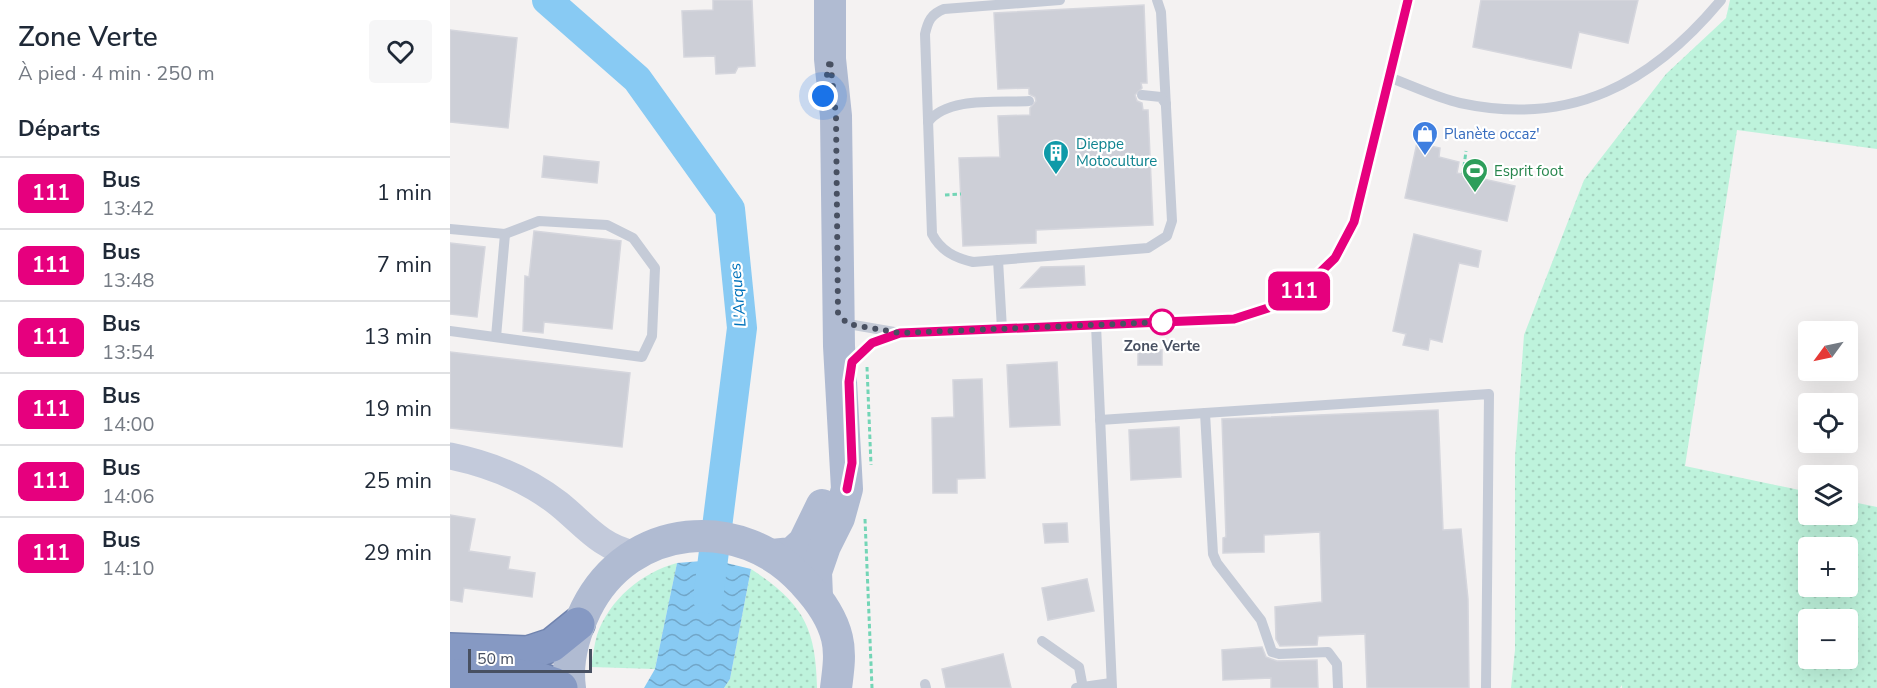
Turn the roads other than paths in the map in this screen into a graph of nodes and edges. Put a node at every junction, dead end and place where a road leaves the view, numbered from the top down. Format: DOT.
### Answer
graph roads {
  1 [pos="830,0"];
  2 [pos="1060,0"];
  3 [pos="1156,0"];
  4 [pos="1408,0"];
  5 [pos="1721,0"];
  6 [pos="830,59"];
  7 [pos="1391,78"];
  8 [pos="1142,95"];
  9 [pos="1029,101"];
  10 [pos="1166,104"];
  11 [pos="928,122"];
  12 [pos="450,229"];
  13 [pos="505,234"];
  14 [pos="998,260"];
  15 [pos="838,314"];
  16 [pos="1096,325"];
  17 [pos="1002,329"];
  18 [pos="450,332"];
  19 [pos="900,333"];
  20 [pos="496,337"];
  21 [pos="1205,413"];
  22 [pos="1100,420"];
  23 [pos="450,456"];
  24 [pos="847,489"];
  25 [pos="586,530"];
  26 [pos="764,552"];
  27 [pos="634,554"];
  28 [pos="597,587"];
  29 [pos="817,597"];
  30 [pos="579,624"];
  31 [pos="1042,641"];
  32 [pos="450,650"];
  33 [pos="450,676"];
  34 [pos="1112,686"];
  35 [pos="561,688"];
  36 [pos="570,688"];
  37 [pos="836,688"];
  38 [pos="1080,688"];
  39 [pos="1338,688"];
  40 [pos="1486,688"];
  1 -- 6 [label="main road"];
  2 -- 11 [label="lane"];
  3 -- 10 [label="lane"];
  4 -- 7 [label="lane"];
  5 -- 7 [label="lane"];
  6 -- 15 [label="main road"];
  6 -- 26 [label="main road"];
  7 -- 16 [label="lane"];
  8 -- 10 [label="lane"];
  9 -- 11 [label="lane"];
  10 -- 14 [label="lane"];
  11 -- 14 [label="lane"];
  12 -- 13 [label="lane"];
  13 -- 20 [label="lane"];
  13 -- 20 [label="lane"];
  14 -- 17 [label="lane"];
  15 -- 19 [label="lane"];
  15 -- 24 [label="main road"];
  16 -- 17 [label="lane"];
  16 -- 22 [label="lane"];
  17 -- 19 [label="lane"];
  18 -- 20 [label="lane"];
  19 -- 24 [label="lane"];
  21 -- 22 [label="lane"];
  21 -- 39 [label="lane"];
  21 -- 40 [label="lane"];
  22 -- 34 [label="lane"];
  23 -- 25 [label="main road"];
  24 -- 29 [label="main road"];
  25 -- 27 [label="main road"];
  25 -- 28 [label="main road"];
  26 -- 27 [label="main road"];
  26 -- 29 [label="main road"];
  27 -- 28 [label="main road"];
  28 -- 30 [label="main road"];
  29 -- 37 [label="main road"];
  30 -- 32 [label="highway"];
  30 -- 36 [label="main road"];
  31 -- 38 [label="lane"];
  33 -- 35 [label="highway"];
  34 -- 38 [label="lane"];
}
